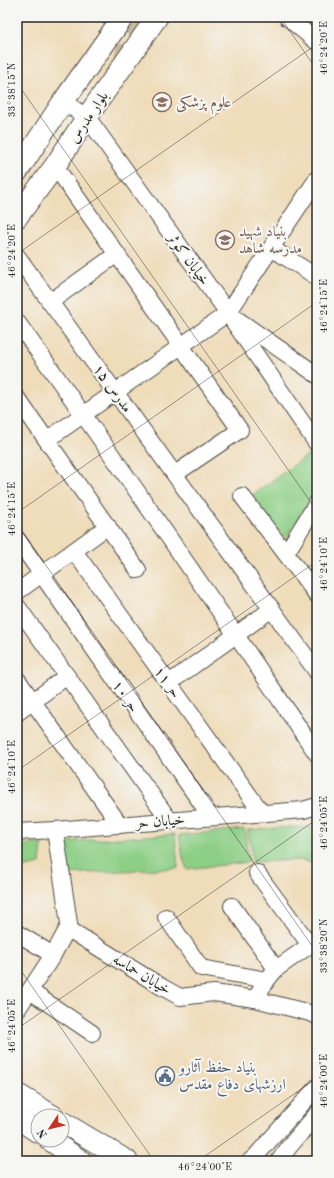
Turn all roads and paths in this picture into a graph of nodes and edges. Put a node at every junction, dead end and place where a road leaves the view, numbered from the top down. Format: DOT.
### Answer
graph roads {
  1 [pos="123,17"];
  2 [pos="157,17"];
  3 [pos="287,17"];
  4 [pos="317,42"];
  5 [pos="63,102"];
  6 [pos="87,117"];
  7 [pos="55,166"];
  8 [pos="17,172"];
  9 [pos="317,179"];
  10 [pos="17,217"];
  11 [pos="271,248"];
  12 [pos="117,254"];
  13 [pos="17,256"];
  14 [pos="317,277"];
  15 [pos="50,302"];
  16 [pos="228,313"];
  17 [pos="17,322"];
  18 [pos="181,345"];
  19 [pos="317,374"];
  20 [pos="115,392"];
  21 [pos="17,398"];
  22 [pos="84,414"];
  23 [pos="47,440"];
  24 [pos="317,444"];
  25 [pos="175,474"];
  26 [pos="242,496"];
  27 [pos="317,503"];
  28 [pos="108,526"];
  29 [pos="17,539"];
  30 [pos="74,551"];
  31 [pos="286,553"];
  32 [pos="138,570"];
  33 [pos="42,574"];
  34 [pos="17,592"];
  35 [pos="317,595"];
  36 [pos="17,606"];
  37 [pos="272,609"];
  38 [pos="236,634"];
  39 [pos="317,672"];
  40 [pos="67,676"];
  41 [pos="17,678"];
  42 [pos="169,683"];
  43 [pos="33,701"];
  44 [pos="17,712"];
  45 [pos="317,754"];
  46 [pos="312,810"];
  47 [pos="262,813"];
  48 [pos="211,817"];
  49 [pos="170,820"];
  50 [pos="120,825"];
  51 [pos="20,828"];
  52 [pos="55,830"];
  53 [pos="257,873"];
  54 [pos="232,906"];
  55 [pos="166,917"];
  56 [pos="69,926"];
  57 [pos="17,933"];
  58 [pos="53,955"];
  59 [pos="272,974"];
  60 [pos="30,991"];
  61 [pos="255,999"];
  62 [pos="17,1010"];
  63 [pos="317,1016"];
  64 [pos="92,1033"];
  65 [pos="317,1087"];
  66 [pos="17,1094"];
  67 [pos="40,1108"];
  68 [pos="317,1114"];
  69 [pos="17,1118"];
  70 [pos="30,1127"];
  71 [pos="70,1127"];
  72 [pos="62,1148"];
  73 [pos="81,1161"];
  74 [pos="127,1161"];
  75 [pos="250,1161"];
  76 [pos="279,1161"];
  1 -- 5 [label="main road, بلوار مدرس"];
  2 -- 6 [label="main road, بلوار مدرس"];
  3 -- 4 [label="street"];
  5 -- 6 [label="street"];
  5 -- 8 [label="main road, بلوار مدرس"];
  6 -- 7 [label="main road, بلوار مدرس"];
  6 -- 16 [label="street, خیابان کوثر"];
  7 -- 10 [label="main road, بلوار مدرس"];
  7 -- 12 [label="street"];
  9 -- 11 [label="street"];
  11 -- 14 [label="street"];
  11 -- 16 [label="street"];
  12 -- 15 [label="street"];
  12 -- 18 [label="street"];
  13 -- 15 [label="street, مدرس ۱۵"];
  15 -- 20 [label="street, مدرس ۱۵"];
  16 -- 18 [label="street"];
  16 -- 19 [label="street, خیابان کوثر"];
  16 -- 24 [label="street"];
  17 -- 22 [label="street"];
  18 -- 20 [label="street"];
  18 -- 25 [label="street"];
  20 -- 22 [label="street"];
  20 -- 25 [label="street, مدرس ۱۵"];
  21 -- 23 [label="street"];
  22 -- 23 [label="street"];
  22 -- 38 [label="street"];
  23 -- 28 [label="street"];
  25 -- 37 [label="street, مدرس ۱۵"];
  26 -- 31 [label="street"];
  27 -- 31 [label="street"];
  28 -- 30 [label="street"];
  28 -- 32 [label="street"];
  29 -- 33 [label="street, حر ۱۰"];
  30 -- 33 [label="street"];
  30 -- 42 [label="street, حر ۱۱"];
  31 -- 35 [label="street"];
  33 -- 34 [label="street"];
  33 -- 48 [label="street, حر ۱۰"];
  36 -- 40 [label="street"];
  37 -- 38 [label="street"];
  37 -- 39 [label="street, مدرس ۱۵"];
  38 -- 42 [label="street"];
  38 -- 45 [label="street"];
  40 -- 43 [label="street"];
  40 -- 49 [label="street"];
  41 -- 43 [label="street"];
  42 -- 47 [label="street, حر ۱۱"];
  43 -- 44 [label="street"];
  43 -- 50 [label="street"];
  46 -- 47 [label="street, خیابان حر"];
  47 -- 48 [label="street, خیابان حر"];
  48 -- 49 [label="street, خیابان حر"];
  49 -- 50 [label="street, خیابان حر"];
  50 -- 52 [label="street, خیابان حر"];
  51 -- 52 [label="street, خیابان حر"];
  52 -- 56 [label="street"];
  53 -- 59 [label="street"];
  54 -- 59 [label="street"];
  55 -- 59 [label="street"];
  56 -- 58 [label="street"];
  56 -- 61 [label="street, خیابان حماسه"];
  57 -- 58 [label="street"];
  58 -- 60 [label="street"];
  59 -- 61 [label="street"];
  60 -- 62 [label="street"];
  60 -- 64 [label="street"];
  61 -- 63 [label="street, خیابان حماسه"];
  65 -- 75 [label="street"];
  66 -- 67 [label="main road"];
  68 -- 76 [label="street"];
  69 -- 70 [label="main road"];
  71 -- 74 [label="main road"];
  72 -- 73 [label="main road"];
}
